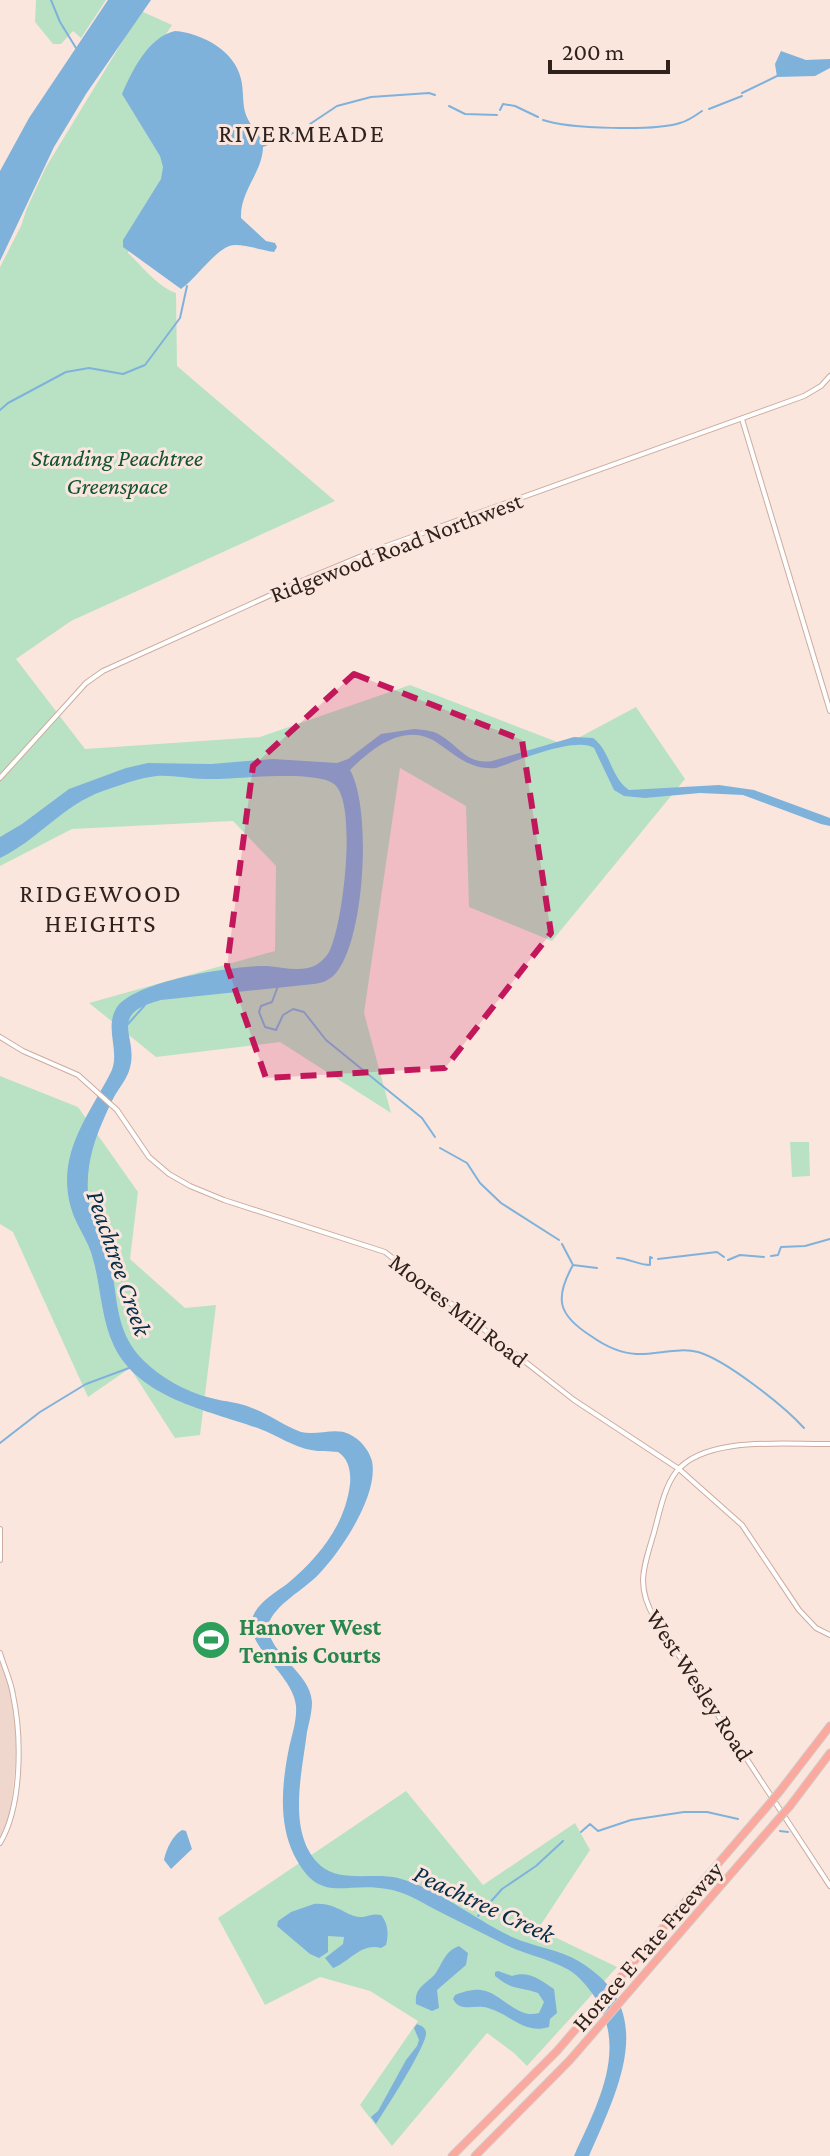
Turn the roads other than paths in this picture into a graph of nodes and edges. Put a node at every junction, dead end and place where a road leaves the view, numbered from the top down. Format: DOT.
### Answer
graph roads {
  1 [pos="830,376"];
  2 [pos="742,419"];
  3 [pos="830,711"];
  4 [pos="0,778"];
  5 [pos="0,1037"];
  6 [pos="830,1444"];
  7 [pos="679,1469"];
  8 [pos="0,1529"];
  9 [pos="0,1560"];
  10 [pos="830,1635"];
  11 [pos="0,1653"];
  12 [pos="829,1727"];
  13 [pos="830,1753"];
  14 [pos="0,1843"];
  15 [pos="830,1886"];
  16 [pos="452,2156"];
  17 [pos="475,2156"];
  1 -- 2 [label="street, Ridgewood Road Northwest"];
  2 -- 3 [label="street"];
  2 -- 4 [label="street, Ridgewood Road Northwest"];
  5 -- 7 [label="street, Moores Mill Road"];
  6 -- 7 [label="street"];
  7 -- 10 [label="street, Moores Mill Road"];
  7 -- 15 [label="street, West Wesley Road"];
  8 -- 9 [label="street"];
  11 -- 14 [label="street"];
  12 -- 16 [label="highway, Horace E Tate Freeway, bridge"];
  13 -- 17 [label="highway, Horace E Tate Freeway, bridge"];
}
